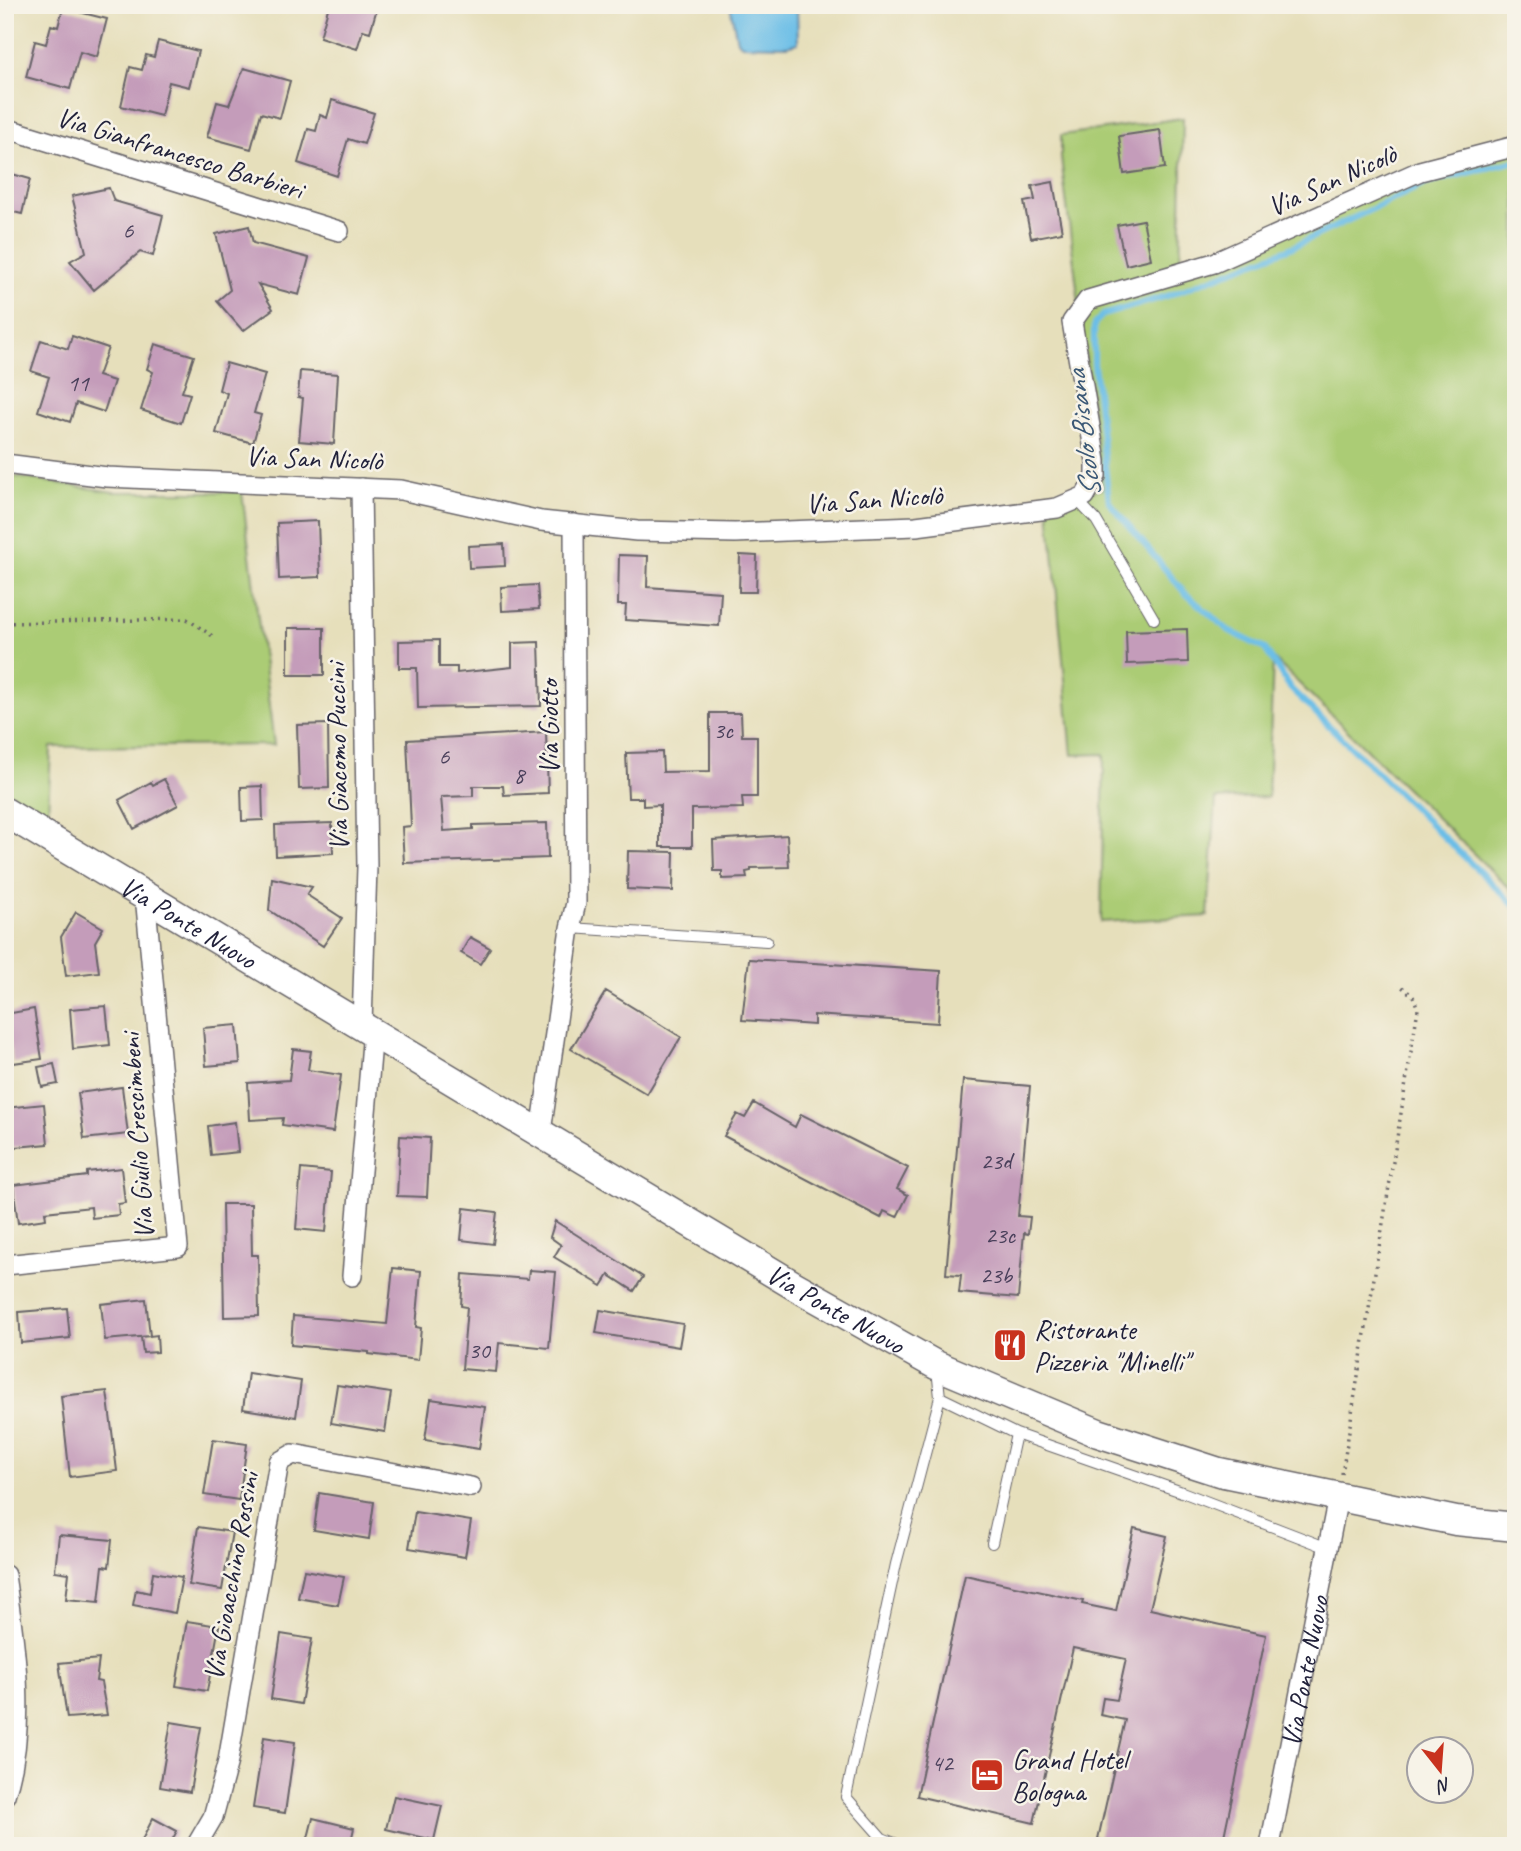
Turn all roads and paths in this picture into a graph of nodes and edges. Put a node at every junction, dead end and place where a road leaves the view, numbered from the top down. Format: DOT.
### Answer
graph roads {
  1 [pos="5,128"];
  2 [pos="1516,145"];
  3 [pos="339,231"];
  4 [pos="5,464"];
  5 [pos="361,488"];
  6 [pos="1077,500"];
  7 [pos="574,524"];
  8 [pos="1154,619"];
  9 [pos="5,623"];
  10 [pos="214,637"];
  11 [pos="5,812"];
  12 [pos="145,895"];
  13 [pos="569,928"];
  14 [pos="767,941"];
  15 [pos="1402,987"];
  16 [pos="368,1028"];
  17 [pos="541,1132"];
  18 [pos="5,1265"];
  19 [pos="352,1276"];
  20 [pos="936,1364"];
  21 [pos="940,1397"];
  22 [pos="1016,1434"];
  23 [pos="471,1486"];
  24 [pos="1338,1497"];
  25 [pos="1516,1527"];
  26 [pos="992,1543"];
  27 [pos="1328,1548"];
  28 [pos="5,1575"];
  29 [pos="5,1795"];
  30 [pos="196,1846"];
  31 [pos="902,1846"];
  32 [pos="1270,1846"];
  1 -- 3 [label="street, Via Gianfrancesco Barbieri"];
  2 -- 6 [label="street, Via San Nicolò"];
  4 -- 5 [label="street, Via San Nicolò"];
  5 -- 7 [label="street, Via San Nicolò"];
  5 -- 16 [label="street, Via Giacomo Puccini"];
  6 -- 7 [label="street, Via San Nicolò"];
  6 -- 8 [label="lane"];
  7 -- 13 [label="street, Via Giotto"];
  9 -- 10 [label="path"];
  11 -- 12 [label="main road, Via Ponte Nuovo"];
  12 -- 16 [label="main road, Via Ponte Nuovo"];
  12 -- 18 [label="street, Via Giulio Crescimbeni"];
  13 -- 14 [label="lane"];
  13 -- 17 [label="street, Via Giotto"];
  15 -- 24 [label="path"];
  16 -- 17 [label="main road, Via Ponte Nuovo"];
  16 -- 19 [label="street"];
  17 -- 20 [label="main road, Via Ponte Nuovo"];
  20 -- 21 [label="lane"];
  20 -- 24 [label="main road, Via Ponte Nuovo"];
  21 -- 22 [label="lane"];
  21 -- 31 [label="lane"];
  22 -- 26 [label="lane"];
  22 -- 27 [label="lane"];
  23 -- 30 [label="street, Via Gioacchino Rossini"];
  24 -- 25 [label="main road, Via Ponte Nuovo"];
  24 -- 27 [label="street, Via Ponte Nuovo"];
  27 -- 32 [label="street, Via Ponte Nuovo"];
  28 -- 29 [label="street"];
}
